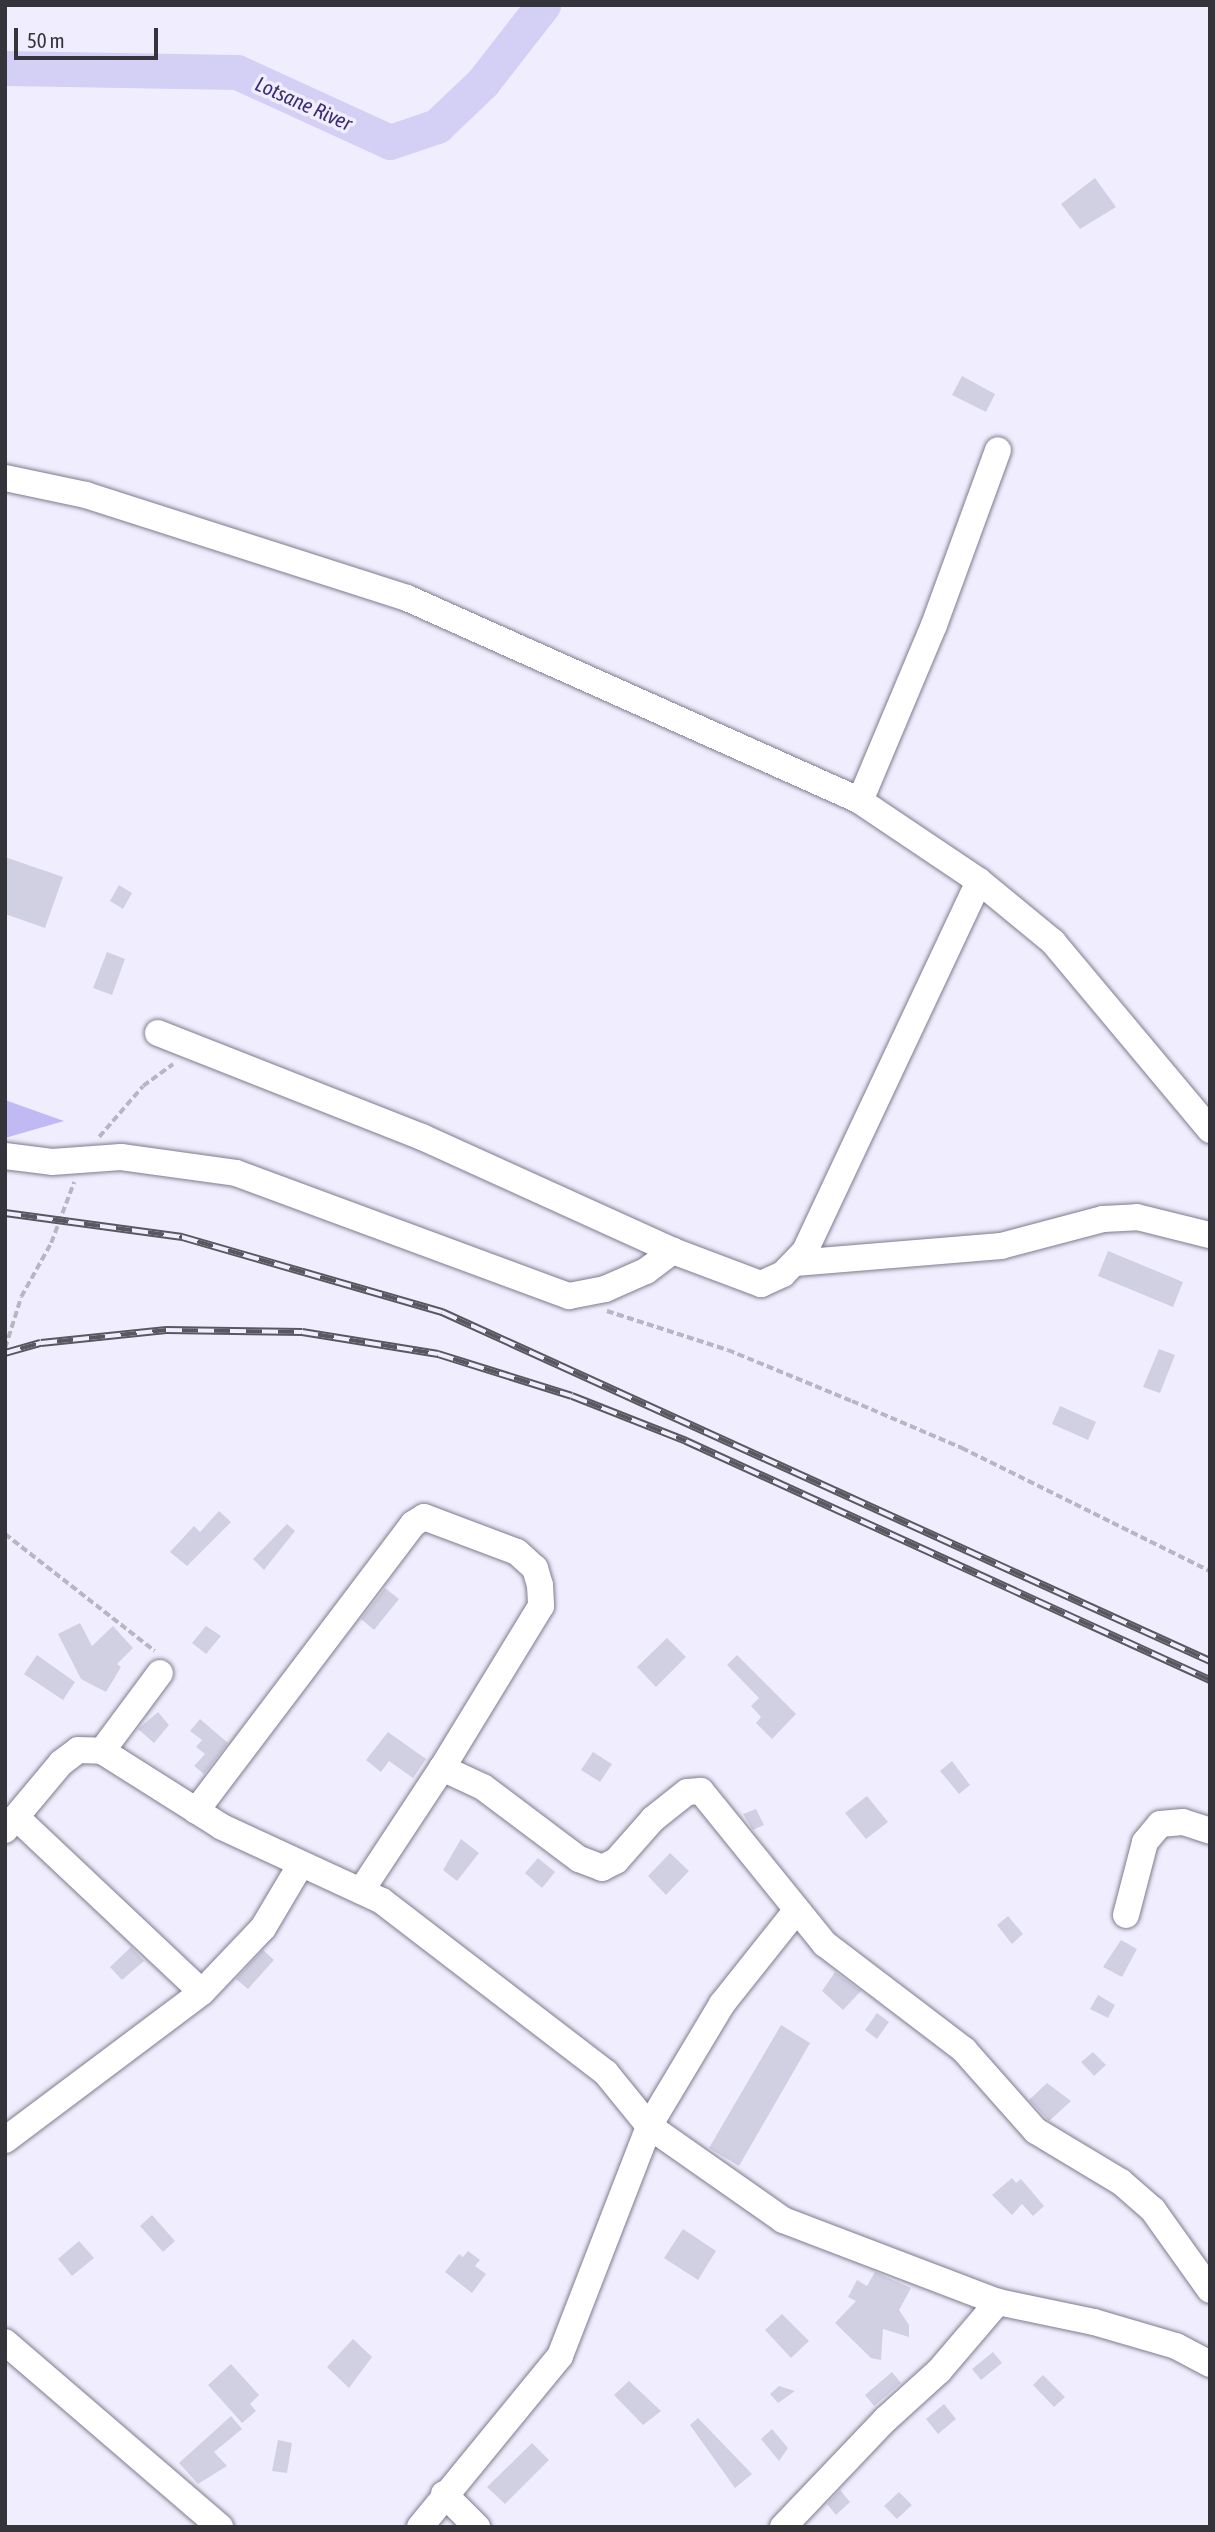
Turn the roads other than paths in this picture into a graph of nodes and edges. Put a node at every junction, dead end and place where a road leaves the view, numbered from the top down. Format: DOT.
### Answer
graph roads {
  1 [pos="998,450"];
  2 [pos="5,478"];
  3 [pos="860,801"];
  4 [pos="979,881"];
  5 [pos="158,1033"];
  6 [pos="1210,1130"];
  7 [pos="5,1156"];
  8 [pos="1210,1235"];
  9 [pos="673,1251"];
  10 [pos="795,1264"];
  11 [pos="160,1673"];
  12 [pos="102,1751"];
  13 [pos="442,1768"];
  14 [pos="196,1811"];
  15 [pos="10,1824"];
  16 [pos="1210,1831"];
  17 [pos="301,1864"];
  18 [pos="361,1891"];
  19 [pos="796,1911"];
  20 [pos="1126,1915"];
  21 [pos="202,1992"];
  22 [pos="649,2126"];
  23 [pos="5,2140"];
  24 [pos="1210,2290"];
  25 [pos="998,2302"];
  26 [pos="5,2342"];
  27 [pos="1210,2364"];
  28 [pos="444,2494"];
  29 [pos="220,2527"];
  30 [pos="420,2527"];
  31 [pos="477,2527"];
  32 [pos="783,2527"];
  1 -- 3 [label="street"];
  2 -- 3 [label="street"];
  3 -- 4 [label="street"];
  4 -- 6 [label="street"];
  4 -- 10 [label="street"];
  5 -- 9 [label="street"];
  7 -- 9 [label="street"];
  8 -- 10 [label="street"];
  9 -- 10 [label="street"];
  11 -- 12 [label="street"];
  12 -- 14 [label="street"];
  12 -- 15 [label="street"];
  13 -- 14 [label="street"];
  13 -- 18 [label="street"];
  13 -- 19 [label="street"];
  14 -- 17 [label="street"];
  15 -- 21 [label="street"];
  16 -- 20 [label="street"];
  17 -- 18 [label="street"];
  17 -- 21 [label="street"];
  18 -- 22 [label="street"];
  19 -- 22 [label="street"];
  19 -- 24 [label="street"];
  21 -- 23 [label="street"];
  22 -- 25 [label="street"];
  22 -- 28 [label="street"];
  25 -- 27 [label="street"];
  25 -- 32 [label="street"];
  26 -- 29 [label="street"];
  28 -- 30 [label="street"];
  28 -- 31 [label="street"];
}
